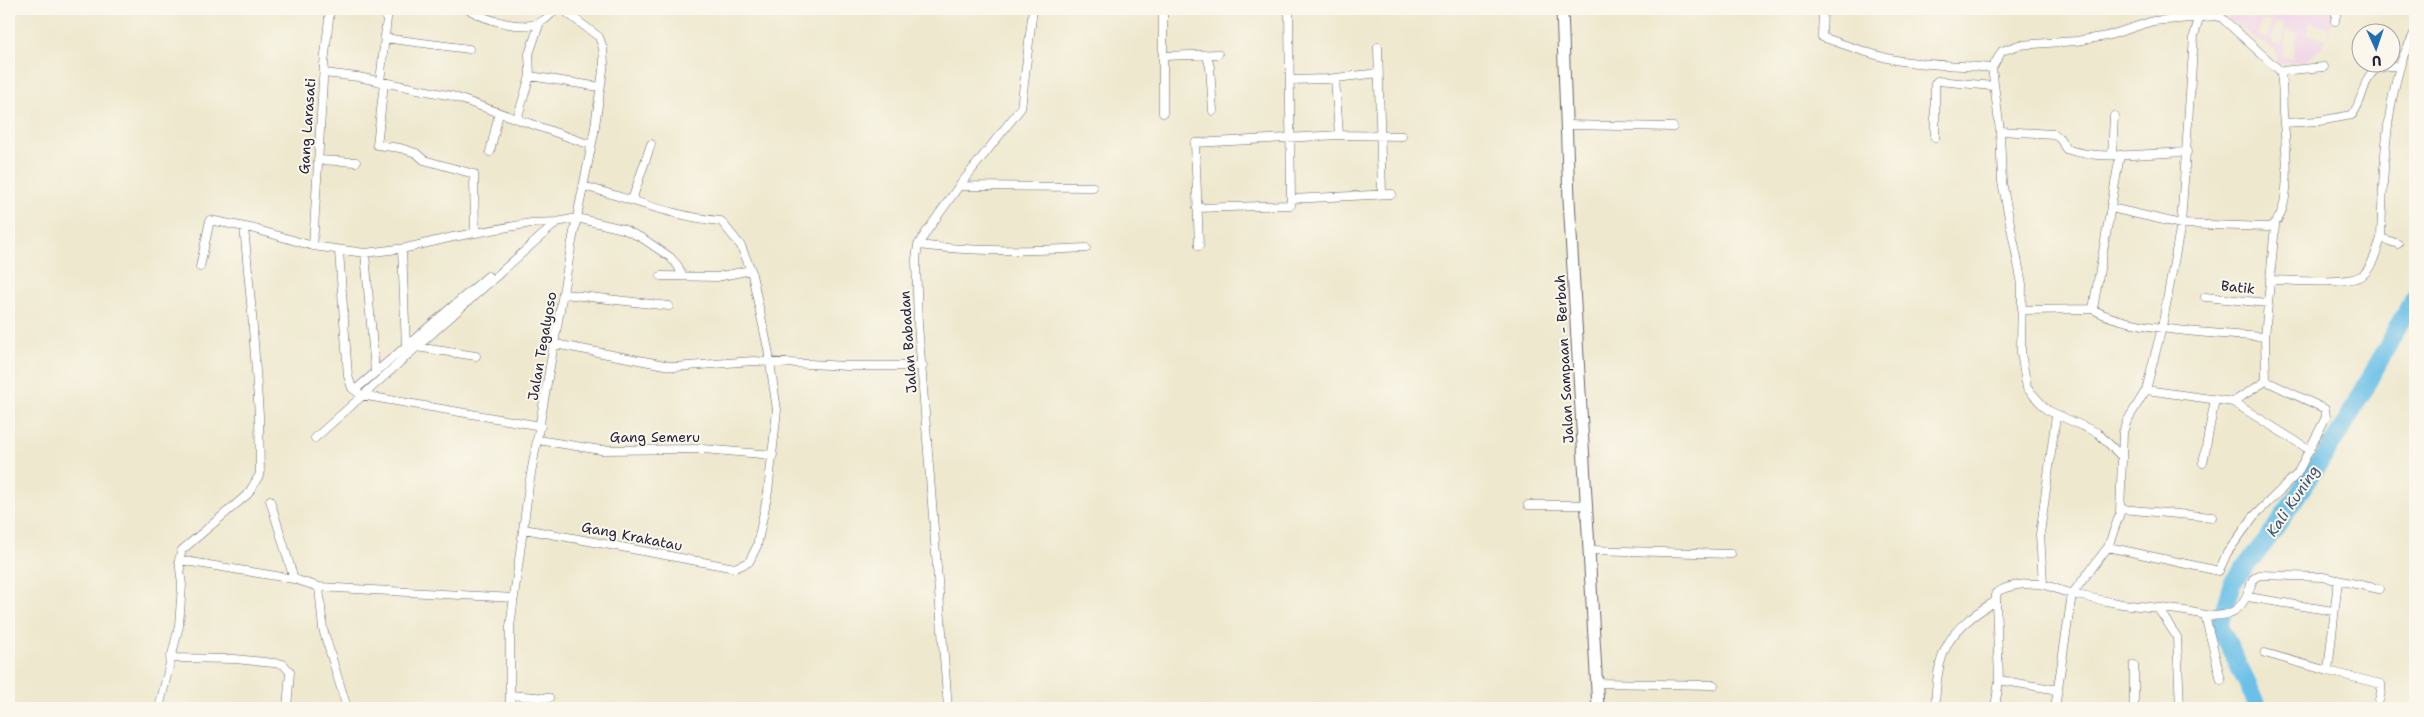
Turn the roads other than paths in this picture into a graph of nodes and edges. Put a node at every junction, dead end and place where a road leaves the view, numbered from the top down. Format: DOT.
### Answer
graph roads {
  1 [pos="330,9"];
  2 [pos="388,9"];
  3 [pos="468,9"];
  4 [pos="556,9"];
  5 [pos="562,9"];
  6 [pos="1033,9"];
  7 [pos="1163,9"];
  8 [pos="1289,9"];
  9 [pos="1562,9"];
  10 [pos="1822,9"];
  11 [pos="2337,9"];
  12 [pos="2217,13"];
  13 [pos="2199,18"];
  14 [pos="2335,21"];
  15 [pos="540,22"];
  16 [pos="2415,32"];
  17 [pos="384,38"];
  18 [pos="1378,47"];
  19 [pos="469,49"];
  20 [pos="1218,54"];
  21 [pos="1164,56"];
  22 [pos="1207,56"];
  23 [pos="2402,61"];
  24 [pos="2324,67"];
  25 [pos="1992,68"];
  26 [pos="2280,70"];
  27 [pos="2371,72"];
  28 [pos="2399,72"];
  29 [pos="324,73"];
  30 [pos="1379,73"];
  31 [pos="530,76"];
  32 [pos="1335,78"];
  33 [pos="1291,80"];
  34 [pos="382,82"];
  35 [pos="1994,86"];
  36 [pos="600,87"];
  37 [pos="1213,111"];
  38 [pos="500,113"];
  39 [pos="1163,113"];
  40 [pos="2114,116"];
  41 [pos="517,119"];
  42 [pos="2284,123"];
  43 [pos="1566,125"];
  44 [pos="1673,127"];
  45 [pos="2000,131"];
  46 [pos="1340,135"];
  47 [pos="1379,136"];
  48 [pos="1402,136"];
  49 [pos="1292,138"];
  50 [pos="1935,138"];
  51 [pos="651,144"];
  52 [pos="591,145"];
  53 [pos="490,152"];
  54 [pos="2187,152"];
  55 [pos="2116,155"];
  56 [pos="318,160"];
  57 [pos="356,162"];
  58 [pos="583,186"];
  59 [pos="959,186"];
  60 [pos="1093,187"];
  61 [pos="1382,194"];
  62 [pos="1392,194"];
  63 [pos="1291,199"];
  64 [pos="632,200"];
  65 [pos="1197,208"];
  66 [pos="2111,208"];
  67 [pos="577,218"];
  68 [pos="553,223"];
  69 [pos="2181,224"];
  70 [pos="2275,225"];
  71 [pos="244,227"];
  72 [pos="474,233"];
  73 [pos="2381,238"];
  74 [pos="2398,244"];
  75 [pos="313,246"];
  76 [pos="918,246"];
  77 [pos="1198,246"];
  78 [pos="1086,248"];
  79 [pos="402,249"];
  80 [pos="339,251"];
  81 [pos="364,253"];
  82 [pos="200,267"];
  83 [pos="751,270"];
  84 [pos="682,275"];
  85 [pos="661,276"];
  86 [pos="2273,280"];
  87 [pos="564,294"];
  88 [pos="2205,296"];
  89 [pos="2268,303"];
  90 [pos="670,306"];
  91 [pos="2093,309"];
  92 [pos="2022,310"];
  93 [pos="2162,327"];
  94 [pos="2265,337"];
  95 [pos="555,344"];
  96 [pos="406,347"];
  97 [pos="416,347"];
  98 [pos="476,356"];
  99 [pos="770,361"];
  100 [pos="923,366"];
  101 [pos="375,372"];
  102 [pos="2266,381"];
  103 [pos="2146,390"];
  104 [pos="358,392"];
  105 [pos="2215,399"];
  106 [pos="2233,402"];
  107 [pos="2056,416"];
  108 [pos="540,426"];
  109 [pos="315,438"];
  110 [pos="538,440"];
  111 [pos="2310,450"];
  112 [pos="773,455"];
  113 [pos="2121,456"];
  114 [pos="2203,463"];
  115 [pos="270,500"];
  116 [pos="1586,505"];
  117 [pos="1528,506"];
  118 [pos="2121,509"];
  119 [pos="2212,517"];
  120 [pos="524,529"];
  121 [pos="2108,547"];
  122 [pos="1590,550"];
  123 [pos="1731,554"];
  124 [pos="179,560"];
  125 [pos="294,579"];
  126 [pos="2338,580"];
  127 [pos="2043,584"];
  128 [pos="319,587"];
  129 [pos="2378,589"];
  130 [pos="2072,594"];
  131 [pos="2248,596"];
  132 [pos="514,598"];
  133 [pos="1996,601"];
  134 [pos="2159,610"];
  135 [pos="2333,611"];
  136 [pos="2208,616"];
  137 [pos="2265,653"];
  138 [pos="170,658"];
  139 [pos="2134,665"];
  140 [pos="2328,671"];
  141 [pos="1999,680"];
  142 [pos="2221,680"];
  143 [pos="1597,683"];
  144 [pos="1714,685"];
  145 [pos="2058,690"];
  146 [pos="510,695"];
  147 [pos="550,698"];
  148 [pos="159,708"];
  149 [pos="287,708"];
  150 [pos="347,708"];
  151 [pos="510,708"];
  152 [pos="948,708"];
  153 [pos="1598,708"];
  154 [pos="1935,708"];
  155 [pos="1995,708"];
  156 [pos="2055,708"];
  157 [pos="2134,708"];
  158 [pos="2180,708"];
  159 [pos="2376,708"];
  1 -- 29 [label="street, Gang Larasati"];
  2 -- 17 [label="street"];
  3 -- 15 [label="street"];
  4 -- 15 [label="street"];
  5 -- 36 [label="street, Jalan Tegalyoso"];
  6 -- 59 [label="street"];
  7 -- 21 [label="street"];
  8 -- 33 [label="street"];
  9 -- 43 [label="main road, Jalan Sampaan - Berbah"];
  10 -- 25 [label="street"];
  11 -- 14 [label="street"];
  12 -- 13 [label="street"];
  12 -- 26 [label="street"];
  13 -- 25 [label="street"];
  13 -- 54 [label="street"];
  15 -- 31 [label="street"];
  16 -- 23 [label="street"];
  17 -- 19 [label="street"];
  17 -- 34 [label="street"];
  18 -- 30 [label="street"];
  20 -- 22 [label="street"];
  21 -- 22 [label="street"];
  21 -- 39 [label="street"];
  22 -- 37 [label="street"];
  24 -- 26 [label="street"];
  25 -- 35 [label="street"];
  26 -- 42 [label="street"];
  27 -- 42 [label="street"];
  28 -- 73 [label="street"];
  29 -- 34 [label="street"];
  29 -- 56 [label="street, Gang Larasati"];
  30 -- 32 [label="street"];
  30 -- 47 [label="street"];
  31 -- 36 [label="street"];
  31 -- 41 [label="street"];
  32 -- 33 [label="street"];
  32 -- 46 [label="street"];
  33 -- 49 [label="street"];
  34 -- 38 [label="street"];
  34 -- 72 [label="street"];
  35 -- 45 [label="street"];
  35 -- 50 [label="street"];
  36 -- 52 [label="street, Jalan Tegalyoso"];
  38 -- 41 [label="street"];
  38 -- 53 [label="street"];
  40 -- 55 [label="street"];
  41 -- 52 [label="street"];
  42 -- 70 [label="street"];
  43 -- 44 [label="street"];
  43 -- 116 [label="main road, Jalan Sampaan - Berbah"];
  45 -- 55 [label="street"];
  45 -- 92 [label="street"];
  46 -- 47 [label="street"];
  46 -- 49 [label="street"];
  47 -- 48 [label="street"];
  47 -- 61 [label="street"];
  49 -- 63 [label="street"];
  49 -- 65 [label="street"];
  51 -- 64 [label="street"];
  52 -- 58 [label="street, Jalan Tegalyoso"];
  54 -- 55 [label="street"];
  54 -- 69 [label="street"];
  55 -- 66 [label="street"];
  56 -- 57 [label="street"];
  56 -- 75 [label="street, Gang Larasati"];
  58 -- 64 [label="street"];
  58 -- 67 [label="street, Jalan Tegalyoso"];
  59 -- 60 [label="street"];
  59 -- 76 [label="street"];
  61 -- 62 [label="street"];
  61 -- 63 [label="street"];
  63 -- 65 [label="street"];
  64 -- 83 [label="street"];
  65 -- 77 [label="street"];
  66 -- 69 [label="street"];
  66 -- 91 [label="street"];
  67 -- 68 [label="street"];
  67 -- 84 [label="street"];
  67 -- 87 [label="street, Jalan Tegalyoso"];
  68 -- 72 [label="street"];
  68 -- 96 [label="street"];
  68 -- 97 [label="street"];
  69 -- 70 [label="street"];
  69 -- 93 [label="street"];
  70 -- 86 [label="street"];
  71 -- 75 [label="street"];
  71 -- 82 [label="street"];
  71 -- 124 [label="street"];
  72 -- 79 [label="street"];
  73 -- 74 [label="street"];
  73 -- 86 [label="street"];
  75 -- 80 [label="street"];
  76 -- 78 [label="street"];
  76 -- 100 [label="street, Jalan Babadan"];
  79 -- 81 [label="street"];
  79 -- 96 [label="street"];
  80 -- 81 [label="street"];
  80 -- 104 [label="street"];
  81 -- 101 [label="street"];
  83 -- 84 [label="street"];
  83 -- 99 [label="street"];
  84 -- 85 [label="street"];
  86 -- 89 [label="street"];
  87 -- 90 [label="street"];
  87 -- 95 [label="street, Jalan Tegalyoso"];
  88 -- 89 [label="street, Batik"];
  89 -- 94 [label="street"];
  91 -- 92 [label="street"];
  91 -- 93 [label="street"];
  92 -- 107 [label="street"];
  93 -- 94 [label="street"];
  93 -- 103 [label="street"];
  94 -- 102 [label="street"];
  95 -- 99 [label="street"];
  95 -- 108 [label="street, Jalan Tegalyoso"];
  96 -- 101 [label="street"];
  97 -- 98 [label="street"];
  97 -- 104 [label="street"];
  99 -- 100 [label="street"];
  99 -- 112 [label="street"];
  100 -- 152 [label="street, Jalan Babadan"];
  101 -- 104 [label="street"];
  102 -- 106 [label="street"];
  102 -- 111 [label="street"];
  103 -- 105 [label="street"];
  103 -- 113 [label="street"];
  104 -- 108 [label="street"];
  104 -- 109 [label="street"];
  105 -- 106 [label="street"];
  105 -- 114 [label="street"];
  106 -- 111 [label="street"];
  107 -- 113 [label="street"];
  107 -- 127 [label="street"];
  108 -- 110 [label="street, Jalan Tegalyoso"];
  110 -- 112 [label="street, Gang Semeru"];
  110 -- 120 [label="street, Jalan Tegalyoso"];
  111 -- 121 [label="street"];
  112 -- 120 [label="street, Gang Krakatau"];
  113 -- 118 [label="street"];
  115 -- 125 [label="street"];
  116 -- 117 [label="street"];
  116 -- 122 [label="main road, Jalan Sampaan - Berbah"];
  118 -- 119 [label="street"];
  118 -- 121 [label="street"];
  120 -- 132 [label="street, Jalan Tegalyoso"];
  121 -- 130 [label="street"];
  122 -- 123 [label="street"];
  122 -- 143 [label="main road, Jalan Sampaan - Berbah"];
  124 -- 125 [label="street"];
  124 -- 138 [label="street"];
  125 -- 128 [label="street"];
  126 -- 129 [label="street"];
  126 -- 131 [label="street"];
  126 -- 135 [label="street"];
  127 -- 130 [label="street"];
  127 -- 133 [label="street"];
  128 -- 132 [label="street"];
  128 -- 150 [label="street"];
  130 -- 134 [label="street"];
  130 -- 145 [label="street"];
  131 -- 135 [label="street"];
  131 -- 136 [label="street"];
  132 -- 146 [label="street, Jalan Tegalyoso"];
  133 -- 141 [label="street"];
  133 -- 154 [label="street"];
  134 -- 136 [label="street"];
  134 -- 158 [label="street"];
  135 -- 140 [label="street"];
  136 -- 142 [label="street"];
  137 -- 140 [label="street"];
  138 -- 148 [label="street"];
  138 -- 149 [label="street"];
  139 -- 157 [label="street"];
  140 -- 159 [label="street"];
  141 -- 145 [label="street"];
  141 -- 155 [label="street"];
  143 -- 144 [label="street"];
  143 -- 153 [label="main road, Jalan Sampaan - Berbah"];
  145 -- 156 [label="street"];
  146 -- 147 [label="street"];
  146 -- 151 [label="street, Jalan Tegalyoso"];
}
